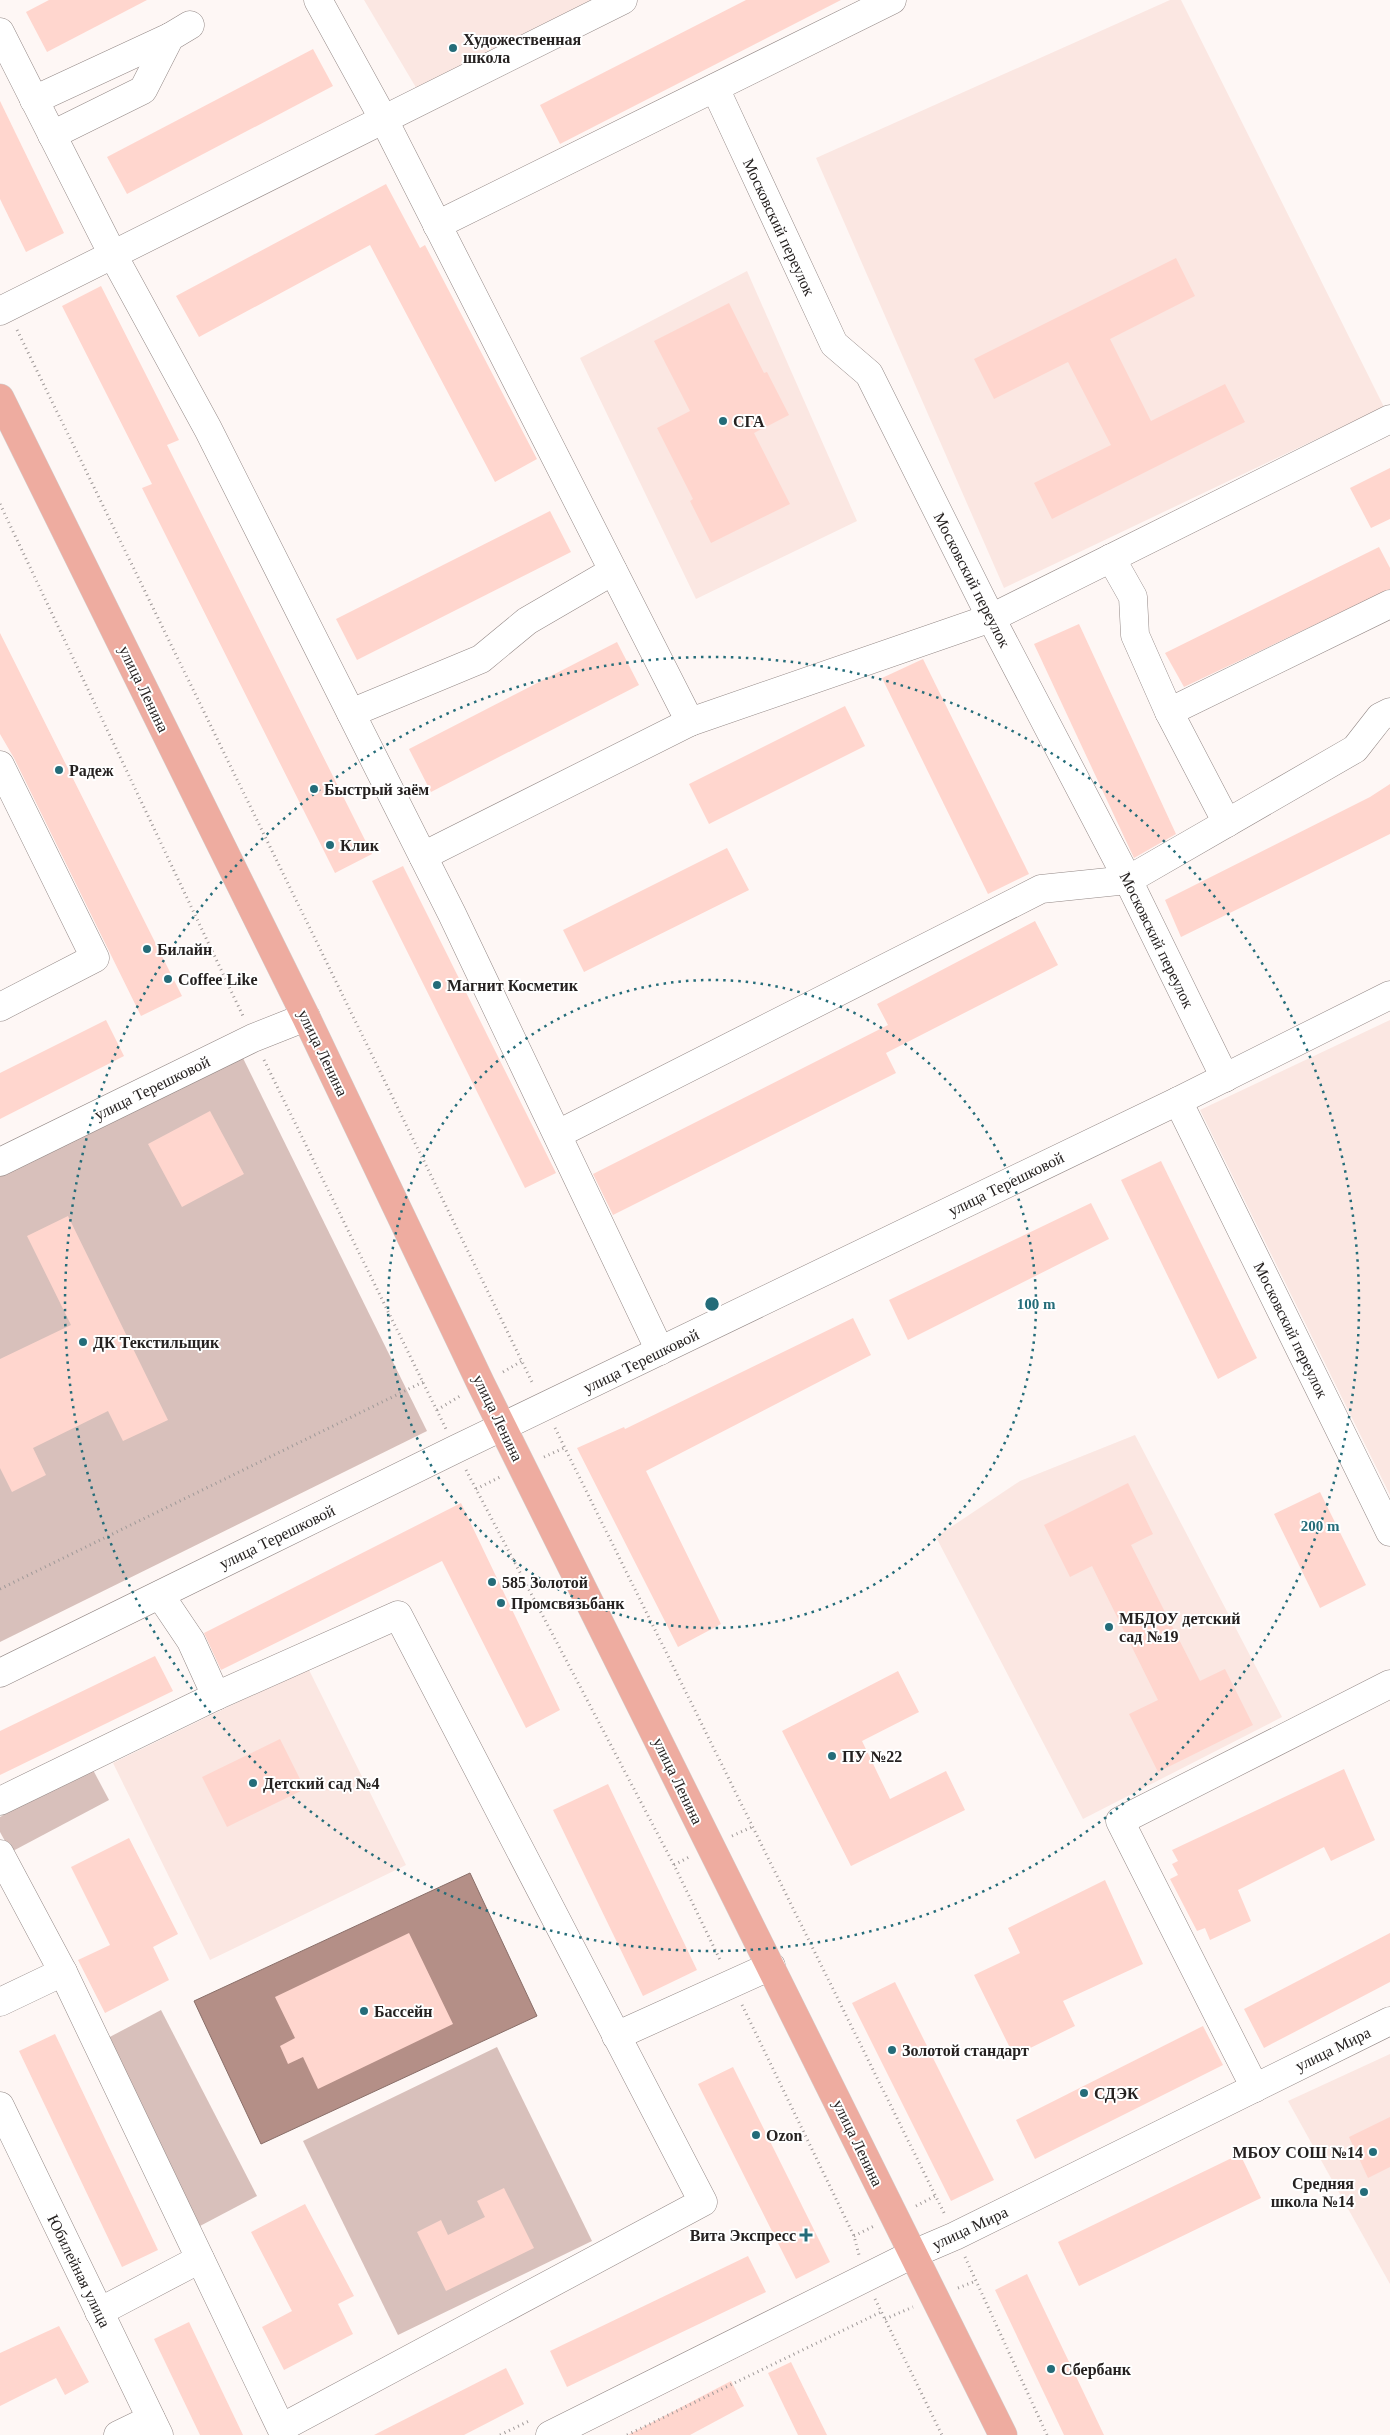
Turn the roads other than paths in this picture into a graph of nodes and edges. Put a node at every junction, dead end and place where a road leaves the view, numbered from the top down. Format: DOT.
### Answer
graph roads {
  1 [pos="318,0"];
  2 [pos="623,0"];
  3 [pos="882,2"];
  4 [pos="0,32"];
  5 [pos="715,88"];
  6 [pos="34,100"];
  7 [pos="384,120"];
  8 [pos="52,135"];
  9 [pos="437,225"];
  10 [pos="113,255"];
  11 [pos="3,310"];
  12 [pos="0,398"];
  13 [pos="1390,419"];
  14 [pos="1111,558"];
  15 [pos="613,571"];
  16 [pos="1390,604"];
  17 [pos="991,618"];
  18 [pos="1168,712"];
  19 [pos="1390,712"];
  20 [pos="351,713"];
  21 [pos="690,722"];
  22 [pos="0,765"];
  23 [pos="1227,823"];
  24 [pos="423,856"];
  25 [pos="1128,880"];
  26 [pos="1390,995"];
  27 [pos="0,1006"];
  28 [pos="306,1017"];
  29 [pos="1225,1078"];
  30 [pos="1178,1101"];
  31 [pos="558,1134"];
  32 [pos="0,1162"];
  33 [pos="660,1351"];
  34 [pos="503,1426"];
  35 [pos="1390,1532"];
  36 [pos="160,1595"];
  37 [pos="0,1673"];
  38 [pos="1390,1684"];
  39 [pos="216,1696"];
  40 [pos="0,1801"];
  41 [pos="0,1854"];
  42 [pos="770,1966"];
  43 [pos="63,1972"];
  44 [pos="0,2002"];
  45 [pos="1390,2021"];
  46 [pos="616,2036"];
  47 [pos="1255,2088"];
  48 [pos="0,2106"];
  49 [pos="913,2254"];
  50 [pos="200,2259"];
  51 [pos="99,2312"];
  52 [pos="155,2427"];
  53 [pos="118,2435"];
  54 [pos="550,2435"];
  55 [pos="1003,2435"];
  1 -- 7 [label="street"];
  2 -- 7 [label="street"];
  3 -- 5 [label="street"];
  4 -- 6 [label="street"];
  5 -- 9 [label="street"];
  5 -- 17 [label="street, Московский переулок"];
  6 -- 8 [label="street"];
  6 -- 8 [label="street"];
  7 -- 9 [label="street"];
  7 -- 10 [label="street"];
  8 -- 10 [label="street"];
  9 -- 15 [label="street"];
  10 -- 11 [label="street"];
  10 -- 20 [label="street"];
  12 -- 28 [label="main road, улица Ленина"];
  13 -- 14 [label="street"];
  14 -- 17 [label="street"];
  14 -- 18 [label="street"];
  15 -- 20 [label="street"];
  15 -- 21 [label="street"];
  16 -- 18 [label="street"];
  17 -- 21 [label="street"];
  17 -- 25 [label="street, Московский переулок"];
  18 -- 23 [label="street"];
  19 -- 23 [label="street"];
  20 -- 24 [label="street"];
  21 -- 24 [label="street"];
  22 -- 27 [label="street"];
  23 -- 25 [label="street"];
  24 -- 31 [label="street"];
  25 -- 29 [label="street, Московский переулок"];
  25 -- 31 [label="street"];
  26 -- 29 [label="street, улица Терешковой"];
  28 -- 32 [label="street, улица Терешковой"];
  28 -- 34 [label="main road, улица Ленина"];
  29 -- 30 [label="street, улица Терешковой"];
  30 -- 33 [label="street, улица Терешковой"];
  30 -- 35 [label="street, Московский переулок"];
  31 -- 33 [label="street"];
  33 -- 34 [label="street, улица Терешковой"];
  34 -- 36 [label="street, улица Терешковой"];
  34 -- 42 [label="main road, улица Ленина"];
  36 -- 37 [label="street, улица Терешковой"];
  36 -- 39 [label="street"];
  38 -- 47 [label="street"];
  39 -- 40 [label="street"];
  39 -- 46 [label="street"];
  41 -- 43 [label="street"];
  42 -- 46 [label="street"];
  42 -- 49 [label="main road, улица Ленина"];
  43 -- 44 [label="street"];
  43 -- 50 [label="street"];
  45 -- 47 [label="street, улица Мира"];
  46 -- 50 [label="street"];
  47 -- 49 [label="street, улица Мира"];
  48 -- 51 [label="street, Юбилейная улица"];
  49 -- 54 [label="street, улица Мира"];
  49 -- 55 [label="main road, улица Ленина"];
  50 -- 51 [label="street"];
  51 -- 52 [label="street, Юбилейная улица"];
  52 -- 53 [label="street"];
}
